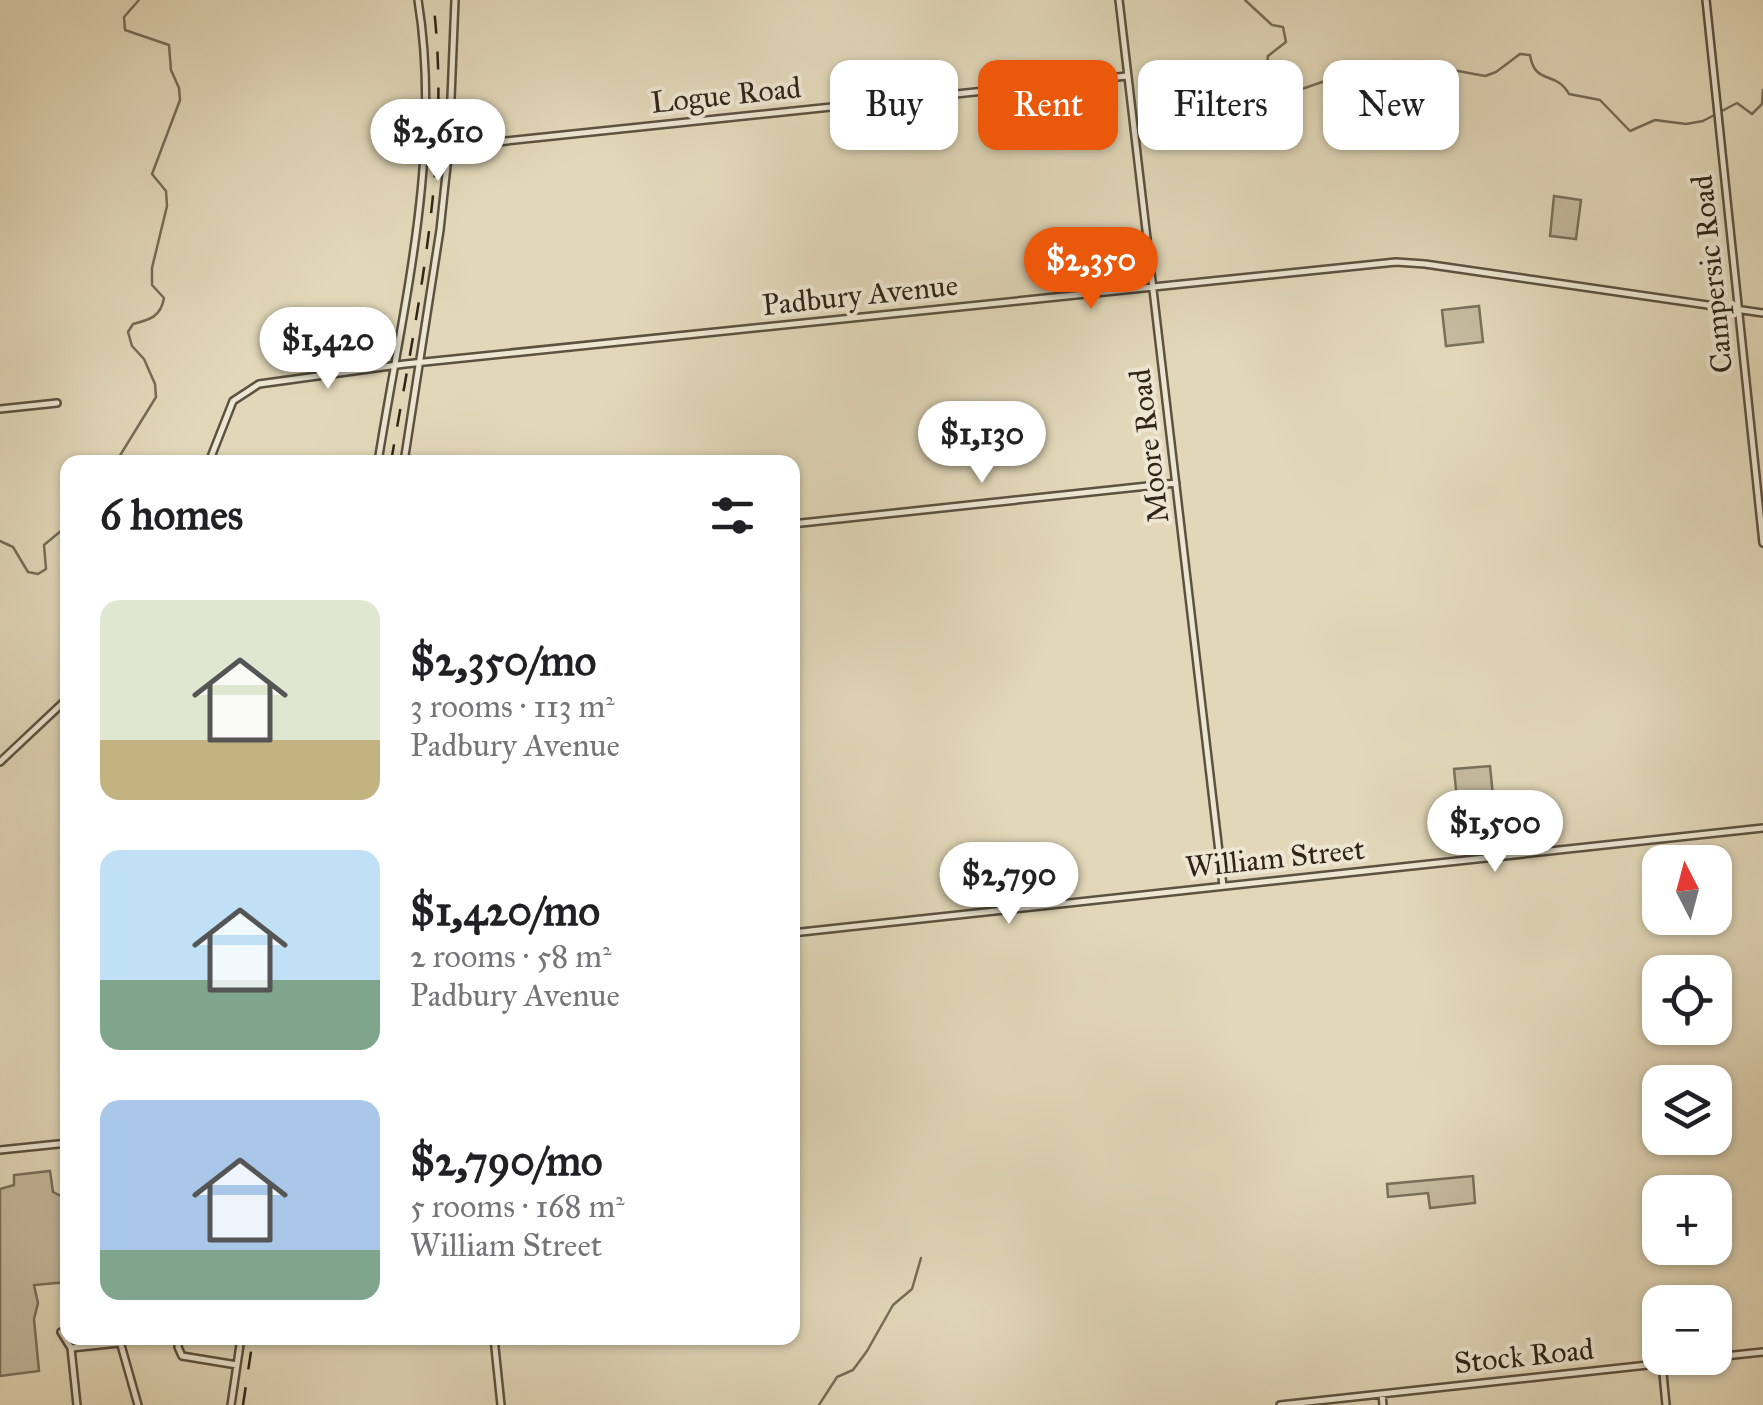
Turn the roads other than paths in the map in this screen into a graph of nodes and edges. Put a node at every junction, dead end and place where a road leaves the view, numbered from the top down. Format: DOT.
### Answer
graph roads {
  1 [pos="418,0"];
  2 [pos="455,0"];
  3 [pos="1119,0"];
  4 [pos="1706,0"];
  5 [pos="1127,76"];
  6 [pos="449,147"];
  7 [pos="1153,288"];
  8 [pos="1738,310"];
  9 [pos="1763,313"];
  10 [pos="418,363"];
  11 [pos="393,366"];
  12 [pos="56,403"];
  13 [pos="0,409"];
  14 [pos="212,455"];
  15 [pos="379,455"];
  16 [pos="405,455"];
  17 [pos="1176,482"];
  18 [pos="800,523"];
  19 [pos="1763,543"];
  20 [pos="60,706"];
  21 [pos="0,762"];
  22 [pos="1763,828"];
  23 [pos="1223,886"];
  24 [pos="800,932"];
  25 [pos="60,1145"];
  26 [pos="0,1150"];
  27 [pos="69,1345"];
  28 [pos="89,1345"];
  29 [pos="120,1345"];
  30 [pos="178,1345"];
  31 [pos="240,1345"];
  32 [pos="495,1345"];
  33 [pos="71,1348"];
  34 [pos="1763,1352"];
  35 [pos="1732,1355"];
  36 [pos="237,1365"];
  37 [pos="1642,1365"];
  38 [pos="1663,1375"];
  39 [pos="1382,1394"];
  40 [pos="77,1405"];
  41 [pos="138,1405"];
  42 [pos="230,1405"];
  43 [pos="501,1405"];
  44 [pos="1280,1405"];
  45 [pos="1383,1405"];
  46 [pos="1666,1405"];
  1 -- 11 [label="street"];
  2 -- 6 [label="street"];
  3 -- 5 [label="street, Moore Road"];
  4 -- 8 [label="street, Campersic Road"];
  5 -- 6 [label="street, Logue Road"];
  5 -- 7 [label="street, Moore Road"];
  6 -- 10 [label="street"];
  7 -- 8 [label="street, Padbury Avenue"];
  7 -- 10 [label="street, Padbury Avenue"];
  7 -- 17 [label="street, Moore Road"];
  8 -- 9 [label="street, Padbury Avenue"];
  8 -- 19 [label="street, Campersic Road"];
  10 -- 11 [label="street, Padbury Avenue"];
  10 -- 16 [label="street"];
  11 -- 14 [label="street, Padbury Avenue"];
  11 -- 15 [label="street"];
  12 -- 13 [label="street"];
  17 -- 18 [label="street"];
  17 -- 23 [label="street, Moore Road"];
  20 -- 21 [label="street"];
  22 -- 23 [label="street, William Street"];
  23 -- 24 [label="street, William Street"];
  25 -- 26 [label="street"];
  27 -- 33 [label="street"];
  28 -- 33 [label="street"];
  29 -- 41 [label="street"];
  30 -- 36 [label="street"];
  31 -- 36 [label="street"];
  32 -- 43 [label="street"];
  33 -- 40 [label="street"];
  34 -- 35 [label="street, Stock Road"];
  36 -- 42 [label="street"];
  37 -- 39 [label="street, Stock Road"];
  38 -- 46 [label="street"];
  39 -- 44 [label="street, Stock Road"];
  39 -- 45 [label="street"];
}
